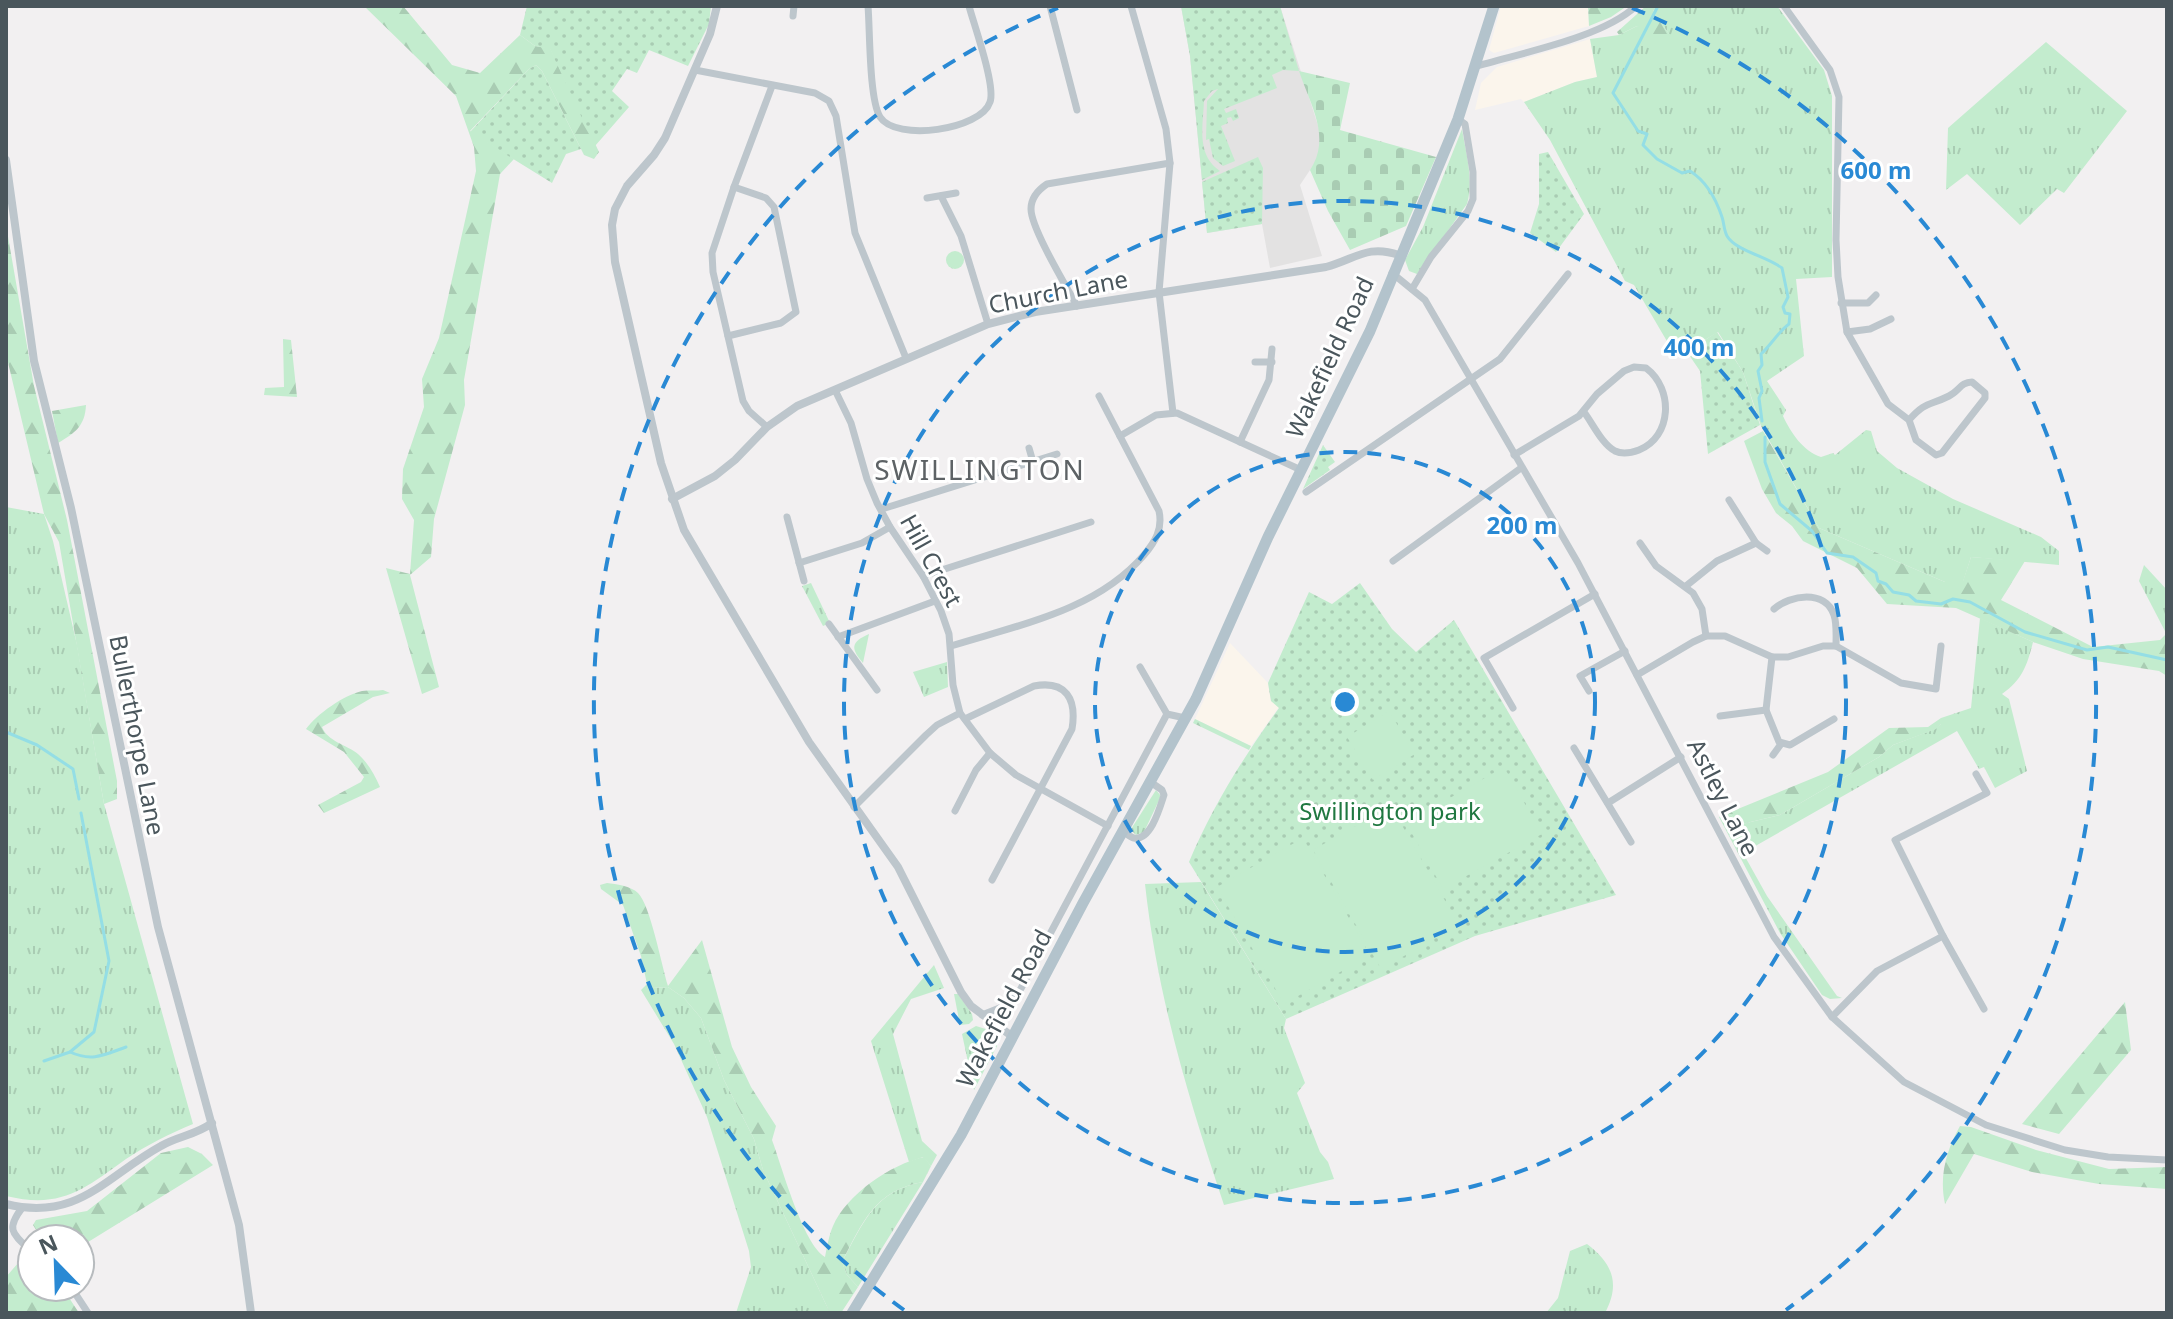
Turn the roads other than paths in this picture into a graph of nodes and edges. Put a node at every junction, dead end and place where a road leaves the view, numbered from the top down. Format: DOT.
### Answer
graph roads {
  1 [pos="717,6"];
  2 [pos="794,6"];
  3 [pos="868,6"];
  4 [pos="969,6"];
  5 [pos="1050,6"];
  6 [pos="1131,6"];
  7 [pos="1494,6"];
  8 [pos="1636,6"];
  9 [pos="1784,6"];
  10 [pos="793,16"];
  11 [pos="1474,67"];
  12 [pos="695,70"];
  13 [pos="772,86"];
  14 [pos="1077,110"];
  15 [pos="1458,119"];
  16 [pos="6,160"];
  17 [pos="1170,163"];
  18 [pos="734,187"];
  19 [pos="956,193"];
  20 [pos="941,196"];
  21 [pos="927,198"];
  22 [pos="1399,255"];
  23 [pos="1392,273"];
  24 [pos="1568,274"];
  25 [pos="1412,289"];
  26 [pos="1159,292"];
  27 [pos="1876,295"];
  28 [pos="1841,303"];
  29 [pos="1077,306"];
  30 [pos="1891,319"];
  31 [pos="988,324"];
  32 [pos="1847,332"];
  33 [pos="728,336"];
  34 [pos="1272,349"];
  35 [pos="906,358"];
  36 [pos="1255,362"];
  37 [pos="1272,362"];
  38 [pos="1470,379"];
  39 [pos="835,390"];
  40 [pos="1099,396"];
  41 [pos="1584,412"];
  42 [pos="1173,413"];
  43 [pos="1909,420"];
  44 [pos="767,427"];
  45 [pos="1120,436"];
  46 [pos="1240,442"];
  47 [pos="1029,448"];
  48 [pos="1057,454"];
  49 [pos="1514,455"];
  50 [pos="1033,462"];
  51 [pos="1521,468"];
  52 [pos="1301,470"];
  53 [pos="1306,492"];
  54 [pos="672,499"];
  55 [pos="1729,500"];
  56 [pos="882,509"];
  57 [pos="787,517"];
  58 [pos="1061,519"];
  59 [pos="1091,522"];
  60 [pos="890,527"];
  61 [pos="1065,530"];
  62 [pos="1640,543"];
  63 [pos="1756,543"];
  64 [pos="1767,551"];
  65 [pos="1393,561"];
  66 [pos="799,563"];
  67 [pos="923,576"];
  68 [pos="804,581"];
  69 [pos="1686,586"];
  70 [pos="1595,594"];
  71 [pos="935,601"];
  72 [pos="1774,609"];
  73 [pos="829,624"];
  74 [pos="1706,636"];
  75 [pos="838,637"];
  76 [pos="951,646"];
  77 [pos="1836,646"];
  78 [pos="1941,646"];
  79 [pos="1625,651"];
  80 [pos="1772,657"];
  81 [pos="1140,667"];
  82 [pos="1637,675"];
  83 [pos="877,690"];
  84 [pos="1589,691"];
  85 [pos="1513,708"];
  86 [pos="1766,710"];
  87 [pos="1167,714"];
  88 [pos="963,716"];
  89 [pos="1720,716"];
  90 [pos="1185,718"];
  91 [pos="1834,719"];
  92 [pos="1781,744"];
  93 [pos="1574,748"];
  94 [pos="990,753"];
  95 [pos="1773,755"];
  96 [pos="1681,757"];
  97 [pos="1976,774"];
  98 [pos="1149,781"];
  99 [pos="1040,788"];
  100 [pos="1608,803"];
  101 [pos="854,807"];
  102 [pos="955,811"];
  103 [pos="1108,826"];
  104 [pos="1122,831"];
  105 [pos="1631,842"];
  106 [pos="992,880"];
  107 [pos="1943,936"];
  108 [pos="1984,1009"];
  109 [pos="982,1015"];
  110 [pos="1832,1017"];
  111 [pos="1013,1037"];
  112 [pos="212,1123"];
  113 [pos="2167,1160"];
  114 [pos="6,1204"];
  115 [pos="22,1208"];
  116 [pos="16,1236"];
  117 [pos="251,1313"];
  118 [pos="852,1313"];
  1 -- 12 [label="street"];
  2 -- 10 [label="street"];
  3 -- 4 [label="street"];
  5 -- 14 [label="street"];
  6 -- 17 [label="street"];
  7 -- 11 [label="main road, Wakefield Road"];
  8 -- 11 [label="street"];
  9 -- 28 [label="street"];
  11 -- 15 [label="main road, Wakefield Road"];
  12 -- 13 [label="street"];
  12 -- 54 [label="street"];
  13 -- 18 [label="street"];
  13 -- 35 [label="street"];
  15 -- 22 [label="main road, Wakefield Road"];
  15 -- 25 [label="street"];
  16 -- 112 [label="street, Bullerthorpe Lane"];
  17 -- 26 [label="street"];
  17 -- 29 [label="street"];
  18 -- 33 [label="street"];
  18 -- 33 [label="street"];
  19 -- 20 [label="street"];
  20 -- 21 [label="street"];
  20 -- 31 [label="street"];
  22 -- 23 [label="main road, Wakefield Road"];
  22 -- 26 [label="street, Church Lane"];
  23 -- 25 [label="street, Astley Lane"];
  23 -- 52 [label="main road, Wakefield Road"];
  24 -- 38 [label="street"];
  25 -- 38 [label="street, Astley Lane"];
  26 -- 29 [label="street, Church Lane"];
  26 -- 42 [label="street"];
  27 -- 28 [label="street"];
  28 -- 32 [label="street"];
  29 -- 31 [label="street, Church Lane"];
  30 -- 32 [label="street"];
  31 -- 35 [label="street, Church Lane"];
  32 -- 43 [label="street"];
  33 -- 44 [label="street"];
  34 -- 37 [label="street"];
  35 -- 39 [label="street, Church Lane"];
  36 -- 37 [label="street"];
  37 -- 46 [label="street"];
  38 -- 49 [label="street, Astley Lane"];
  38 -- 53 [label="street"];
  39 -- 44 [label="street, Church Lane"];
  39 -- 56 [label="street, Hill Crest"];
  40 -- 45 [label="street"];
  41 -- 41 [label="street"];
  41 -- 49 [label="street"];
  42 -- 45 [label="street"];
  42 -- 46 [label="street"];
  43 -- 43 [label="street"];
  44 -- 54 [label="street, Church Lane"];
  45 -- 76 [label="street"];
  46 -- 52 [label="street"];
  47 -- 50 [label="street"];
  48 -- 50 [label="street"];
  49 -- 51 [label="street, Astley Lane"];
  50 -- 56 [label="street"];
  51 -- 65 [label="street"];
  51 -- 70 [label="street, Astley Lane"];
  52 -- 90 [label="main road, Wakefield Road"];
  54 -- 101 [label="street"];
  55 -- 63 [label="street"];
  56 -- 60 [label="street, Hill Crest"];
  57 -- 66 [label="street"];
  58 -- 61 [label="street"];
  59 -- 61 [label="street"];
  60 -- 66 [label="street"];
  60 -- 67 [label="street, Hill Crest"];
  61 -- 67 [label="street"];
  62 -- 69 [label="street"];
  63 -- 64 [label="street"];
  63 -- 69 [label="street"];
  66 -- 68 [label="street"];
  67 -- 71 [label="street, Hill Crest"];
  69 -- 74 [label="street"];
  70 -- 79 [label="street, Astley Lane"];
  70 -- 85 [label="street"];
  71 -- 75 [label="street"];
  71 -- 76 [label="street, Hill Crest"];
  72 -- 77 [label="street"];
  73 -- 75 [label="street"];
  74 -- 80 [label="street"];
  74 -- 82 [label="street"];
  75 -- 83 [label="street"];
  76 -- 88 [label="street, Hill Crest"];
  77 -- 78 [label="street"];
  77 -- 80 [label="street"];
  79 -- 82 [label="street, Astley Lane"];
  79 -- 84 [label="street"];
  80 -- 86 [label="street"];
  81 -- 87 [label="street"];
  82 -- 96 [label="street, Astley Lane"];
  86 -- 89 [label="street"];
  86 -- 92 [label="street"];
  87 -- 90 [label="street"];
  87 -- 103 [label="street, Wakefield Road"];
  88 -- 94 [label="street, Hill Crest"];
  88 -- 99 [label="street"];
  88 -- 101 [label="street"];
  90 -- 98 [label="main road, Wakefield Road"];
  91 -- 92 [label="street"];
  92 -- 95 [label="street"];
  93 -- 100 [label="street"];
  94 -- 99 [label="street, Hill Crest"];
  94 -- 102 [label="street"];
  96 -- 100 [label="street"];
  96 -- 110 [label="street, Astley Lane"];
  97 -- 107 [label="street"];
  98 -- 104 [label="main road, Wakefield Road"];
  98 -- 104 [label="street"];
  99 -- 103 [label="street, Hill Crest"];
  99 -- 106 [label="street"];
  100 -- 105 [label="street"];
  101 -- 109 [label="street"];
  103 -- 109 [label="street, Wakefield Road"];
  104 -- 111 [label="main road, Wakefield Road"];
  107 -- 108 [label="street"];
  107 -- 110 [label="street"];
  109 -- 111 [label="street"];
  110 -- 113 [label="street, Astley Lane"];
  111 -- 118 [label="main road, Wakefield Road"];
  112 -- 115 [label="street"];
  112 -- 117 [label="street, Bullerthorpe Lane"];
  114 -- 115 [label="street"];
  115 -- 116 [label="street"];
}
